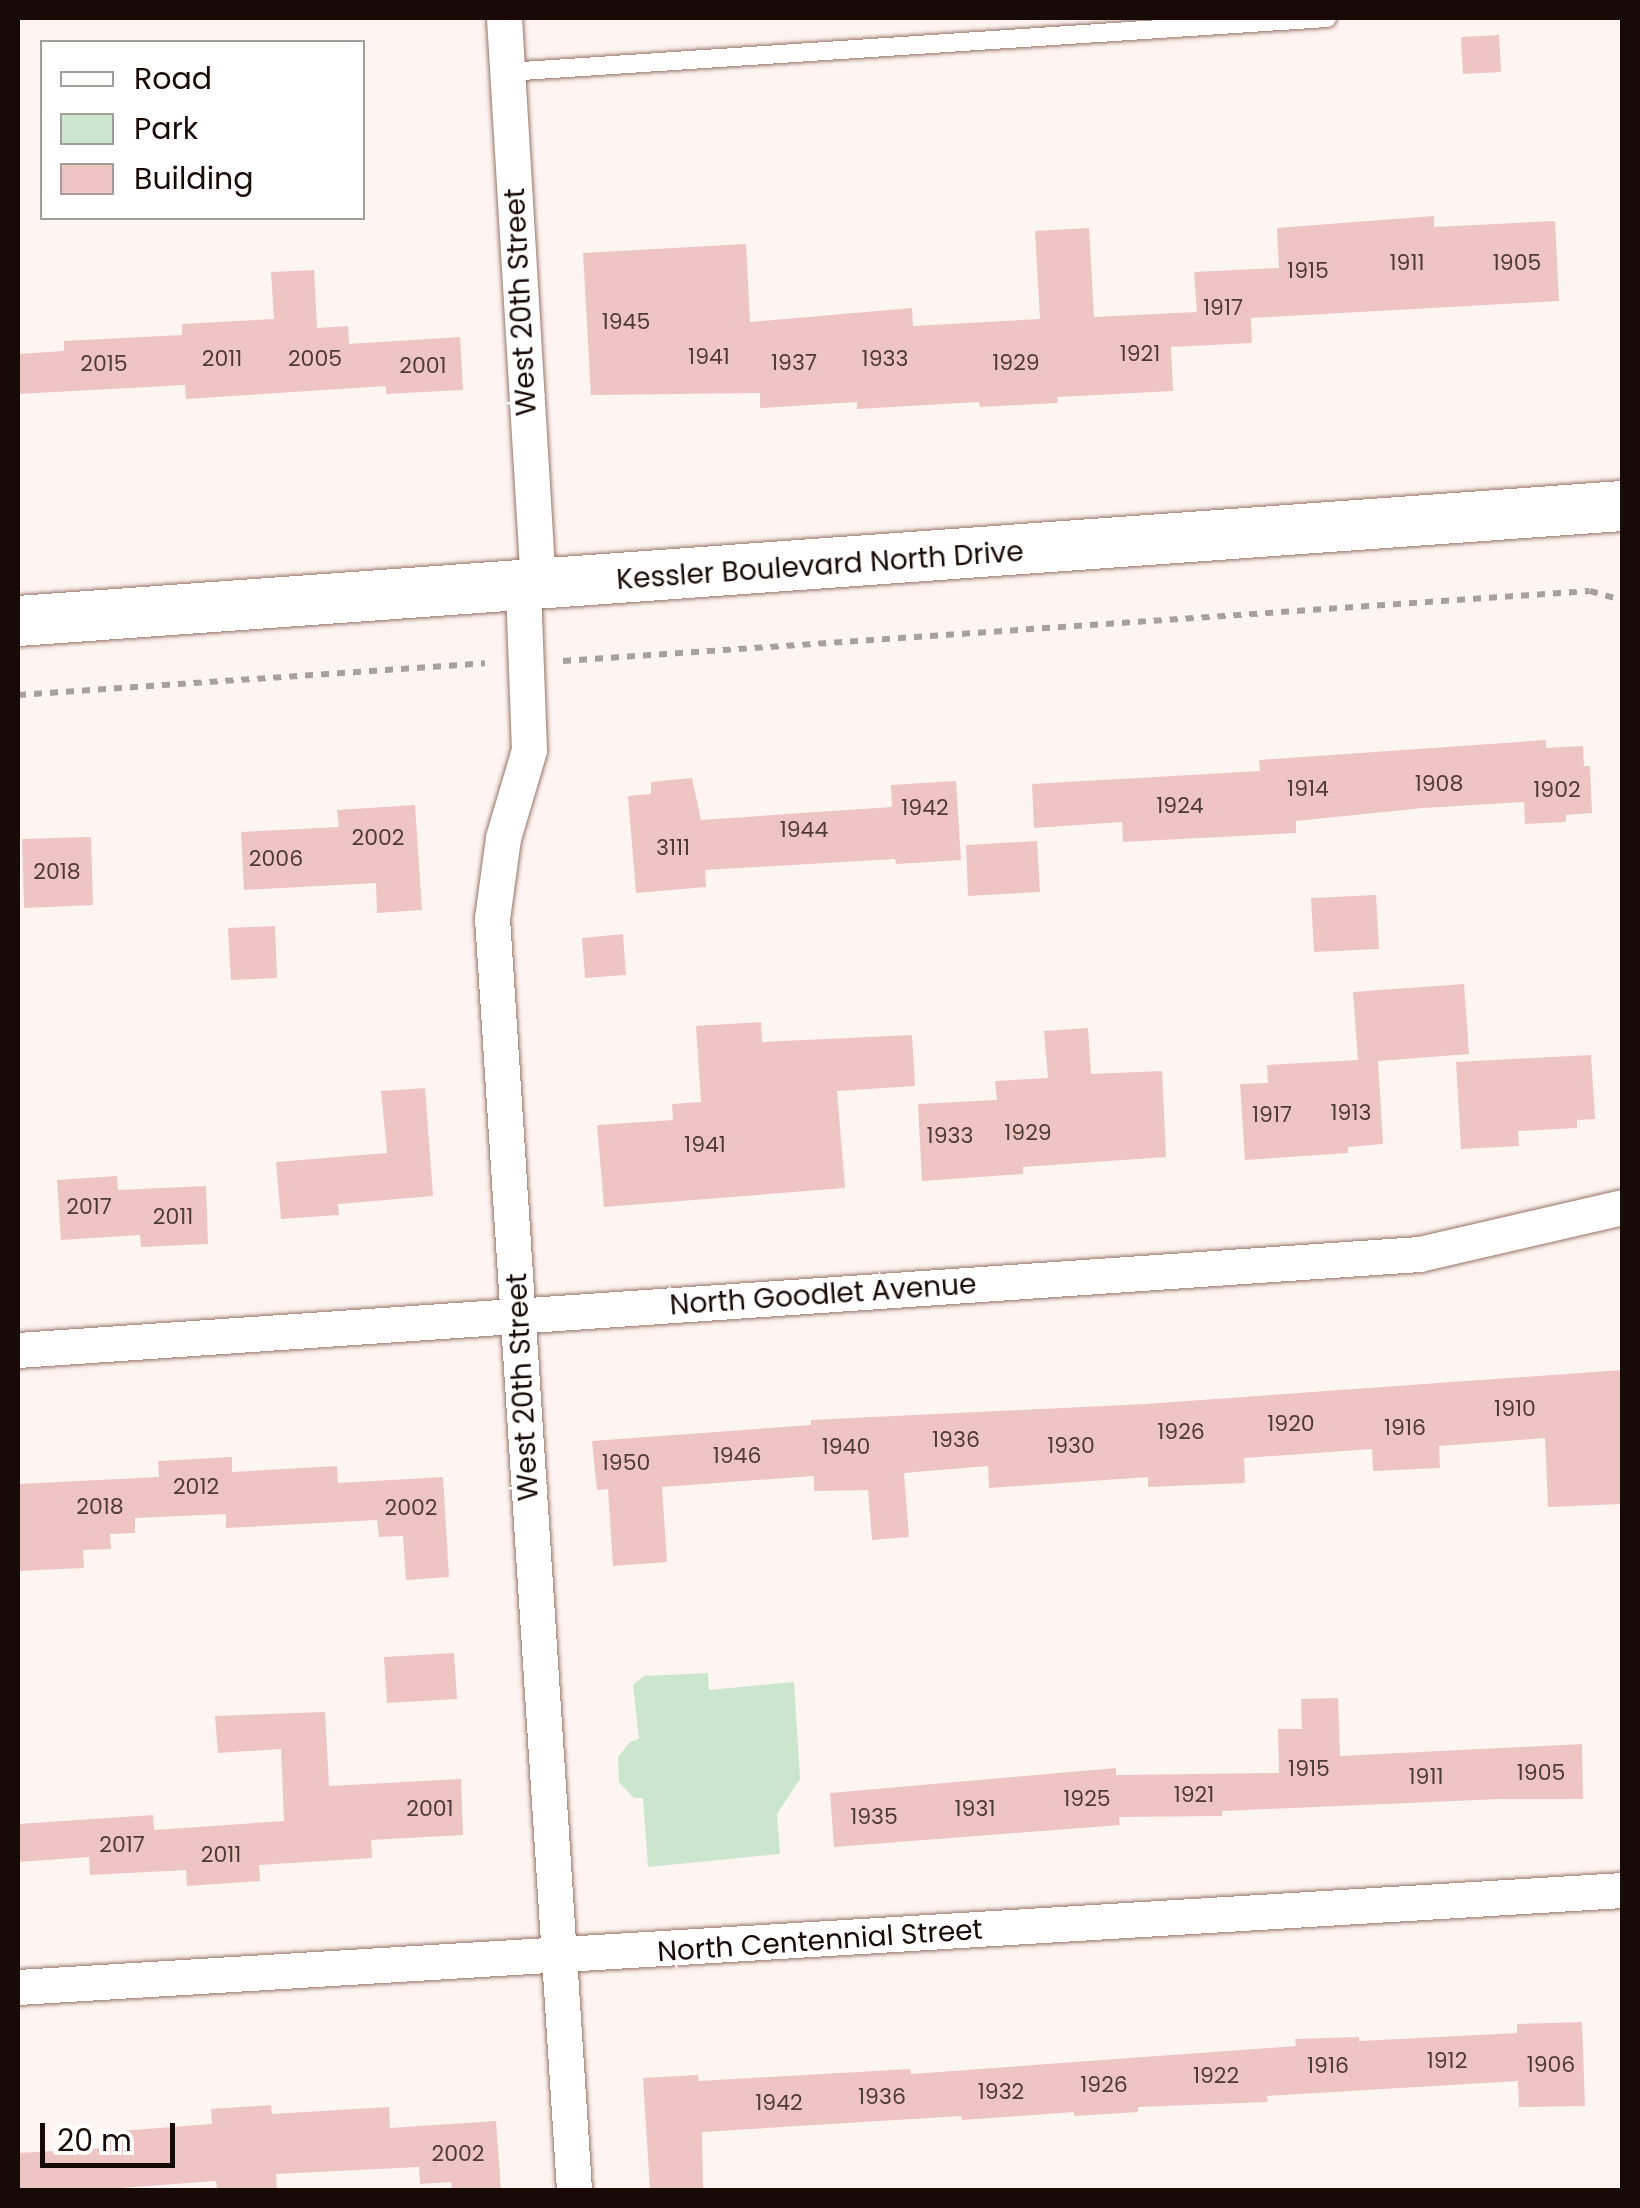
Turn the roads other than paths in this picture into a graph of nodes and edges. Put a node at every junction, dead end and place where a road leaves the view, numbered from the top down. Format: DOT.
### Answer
graph roads {
  1 [pos="504,18"];
  2 [pos="1327,18"];
  3 [pos="508,72"];
  4 [pos="1622,506"];
  5 [pos="531,587"];
  6 [pos="18,621"];
  7 [pos="1622,1207"];
  8 [pos="520,1316"];
  9 [pos="18,1350"];
  10 [pos="1622,1890"];
  11 [pos="558,1958"];
  12 [pos="18,1987"];
  13 [pos="574,2190"];
  1 -- 3 [label="street, West 20th Street"];
  2 -- 3 [label="lane"];
  3 -- 5 [label="street, West 20th Street"];
  4 -- 5 [label="main road, Kessler Boulevard North Drive"];
  5 -- 6 [label="main road, Kessler Boulevard North Drive"];
  5 -- 8 [label="street, West 20th Street"];
  7 -- 8 [label="street, North Goodlet Avenue"];
  8 -- 9 [label="street, North Goodlet Avenue"];
  8 -- 11 [label="street, West 20th Street"];
  10 -- 11 [label="street, North Centennial Street"];
  11 -- 12 [label="street, North Centennial Street"];
  11 -- 13 [label="street, West 20th Street"];
}
